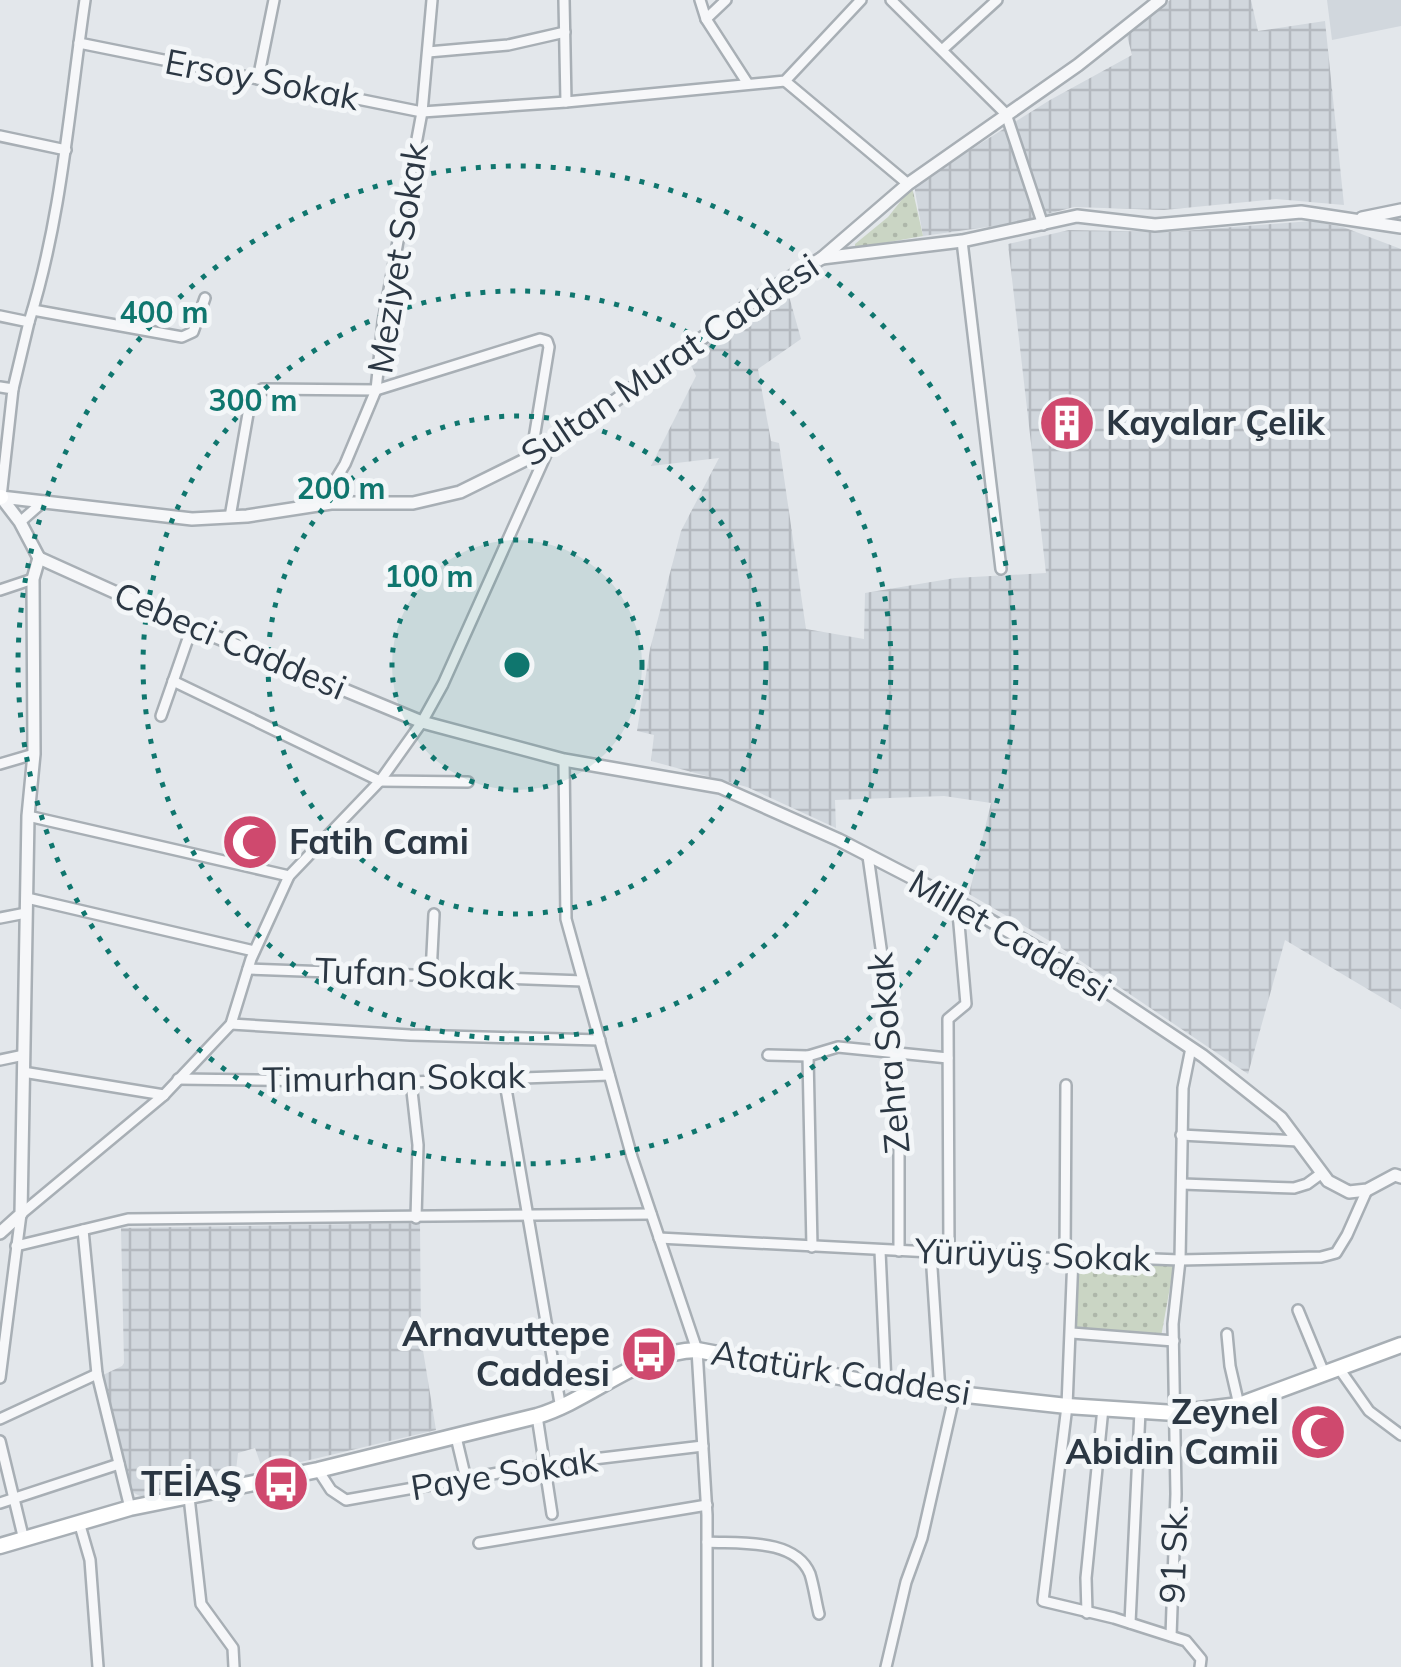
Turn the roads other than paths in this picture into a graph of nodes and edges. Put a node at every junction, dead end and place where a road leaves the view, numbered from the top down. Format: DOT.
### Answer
graph roads {
  1 [pos="85,0"];
  2 [pos="274,0"];
  3 [pos="432,0"];
  4 [pos="564,0"];
  5 [pos="700,0"];
  6 [pos="726,0"];
  7 [pos="860,0"];
  8 [pos="890,0"];
  9 [pos="997,0"];
  10 [pos="1160,0"];
  11 [pos="706,19"];
  12 [pos="565,32"];
  13 [pos="78,43"];
  14 [pos="942,50"];
  15 [pos="428,52"];
  16 [pos="258,79"];
  17 [pos="784,80"];
  18 [pos="748,84"];
  19 [pos="566,102"];
  20 [pos="422,112"];
  21 [pos="1006,114"];
  22 [pos="0,136"];
  23 [pos="66,150"];
  24 [pos="908,184"];
  25 [pos="1401,210"];
  26 [pos="1353,220"];
  27 [pos="1042,224"];
  28 [pos="1401,227"];
  29 [pos="962,240"];
  30 [pos="822,258"];
  31 [pos="205,298"];
  32 [pos="33,310"];
  33 [pos="0,316"];
  34 [pos="29,322"];
  35 [pos="0,387"];
  36 [pos="13,389"];
  37 [pos="376,390"];
  38 [pos="550,448"];
  39 [pos="532,457"];
  40 [pos="0,497"];
  41 [pos="44,502"];
  42 [pos="321,504"];
  43 [pos="230,517"];
  44 [pos="20,522"];
  45 [pos="39,558"];
  46 [pos="1001,569"];
  47 [pos="33,579"];
  48 [pos="0,590"];
  49 [pos="192,627"];
  50 [pos="172,681"];
  51 [pos="160,716"];
  52 [pos="422,722"];
  53 [pos="34,754"];
  54 [pos="564,760"];
  55 [pos="0,764"];
  56 [pos="380,781"];
  57 [pos="468,782"];
  58 [pos="28,816"];
  59 [pos="868,856"];
  60 [pos="289,876"];
  61 [pos="26,898"];
  62 [pos="958,900"];
  63 [pos="26,913"];
  64 [pos="434,914"];
  65 [pos="0,918"];
  66 [pos="254,951"];
  67 [pos="248,969"];
  68 [pos="431,974"];
  69 [pos="583,981"];
  70 [pos="230,1024"];
  71 [pos="600,1040"];
  72 [pos="1191,1048"];
  73 [pos="894,1052"];
  74 [pos="768,1055"];
  75 [pos="24,1056"];
  76 [pos="808,1056"];
  77 [pos="948,1058"];
  78 [pos="0,1060"];
  79 [pos="23,1072"];
  80 [pos="609,1074"];
  81 [pos="504,1077"];
  82 [pos="178,1079"];
  83 [pos="411,1082"];
  84 [pos="1066,1085"];
  85 [pos="164,1095"];
  86 [pos="1181,1135"];
  87 [pos="1298,1142"];
  88 [pos="1322,1173"];
  89 [pos="1401,1177"];
  90 [pos="1182,1184"];
  91 [pos="1368,1190"];
  92 [pos="20,1214"];
  93 [pos="651,1214"];
  94 [pos="526,1216"];
  95 [pos="416,1218"];
  96 [pos="83,1230"];
  97 [pos="0,1233"];
  98 [pos="659,1238"];
  99 [pos="16,1246"];
  100 [pos="812,1247"];
  101 [pos="880,1251"];
  102 [pos="899,1252"];
  103 [pos="931,1253"];
  104 [pos="949,1254"];
  105 [pos="1069,1258"];
  106 [pos="1180,1260"];
  107 [pos="1298,1310"];
  108 [pos="1072,1332"];
  109 [pos="1227,1334"];
  110 [pos="1174,1341"];
  111 [pos="1401,1345"];
  112 [pos="697,1350"];
  113 [pos="1331,1370"];
  114 [pos="98,1374"];
  115 [pos="0,1378"];
  116 [pos="886,1384"];
  117 [pos="948,1392"];
  118 [pos="1239,1405"];
  119 [pos="1067,1406"];
  120 [pos="1103,1408"];
  121 [pos="561,1409"];
  122 [pos="1140,1411"];
  123 [pos="1174,1412"];
  124 [pos="537,1416"];
  125 [pos="0,1419"];
  126 [pos="1401,1435"];
  127 [pos="456,1437"];
  128 [pos="0,1441"];
  129 [pos="703,1446"];
  130 [pos="119,1464"];
  131 [pos="543,1465"];
  132 [pos="318,1470"];
  133 [pos="466,1479"];
  134 [pos="16,1498"];
  135 [pos="188,1498"];
  136 [pos="0,1503"];
  137 [pos="707,1505"];
  138 [pos="130,1508"];
  139 [pos="552,1514"];
  140 [pos="79,1522"];
  141 [pos="24,1540"];
  142 [pos="707,1542"];
  143 [pos="479,1543"];
  144 [pos="0,1546"];
  145 [pos="1087,1613"];
  146 [pos="819,1614"];
  147 [pos="1130,1623"];
  148 [pos="1171,1636"];
  149 [pos="98,1667"];
  150 [pos="234,1667"];
  151 [pos="707,1667"];
  152 [pos="886,1667"];
  153 [pos="1200,1667"];
  1 -- 13 [label="street"];
  2 -- 16 [label="street"];
  3 -- 15 [label="street, Meziyet Sokak"];
  4 -- 12 [label="street"];
  5 -- 11 [label="street"];
  6 -- 11 [label="street"];
  7 -- 17 [label="street"];
  8 -- 14 [label="street"];
  9 -- 14 [label="street"];
  10 -- 21 [label="street, Sultan Murat Caddesi"];
  11 -- 18 [label="street"];
  12 -- 15 [label="street"];
  12 -- 19 [label="street"];
  13 -- 16 [label="street, Ersoy Sokak"];
  13 -- 23 [label="street"];
  14 -- 21 [label="street"];
  15 -- 20 [label="street, Meziyet Sokak"];
  16 -- 20 [label="street, Ersoy Sokak"];
  17 -- 18 [label="street, Ersoy Sokak"];
  17 -- 24 [label="street"];
  18 -- 19 [label="street, Ersoy Sokak"];
  19 -- 20 [label="street, Ersoy Sokak"];
  20 -- 37 [label="street, Meziyet Sokak"];
  21 -- 24 [label="street, Sultan Murat Caddesi"];
  21 -- 27 [label="street"];
  22 -- 23 [label="street"];
  23 -- 32 [label="street"];
  24 -- 30 [label="street, Sultan Murat Caddesi"];
  25 -- 26 [label="street"];
  26 -- 27 [label="street"];
  26 -- 28 [label="street"];
  27 -- 29 [label="street"];
  29 -- 30 [label="street"];
  29 -- 46 [label="street"];
  30 -- 38 [label="street, Sultan Murat Caddesi"];
  31 -- 32 [label="street"];
  32 -- 34 [label="street"];
  33 -- 34 [label="street"];
  34 -- 36 [label="street"];
  35 -- 36 [label="street"];
  36 -- 40 [label="street"];
  37 -- 39 [label="street"];
  37 -- 42 [label="street, Meziyet Sokak"];
  37 -- 43 [label="street"];
  38 -- 39 [label="street, Sultan Murat Caddesi"];
  38 -- 52 [label="street"];
  39 -- 42 [label="street, Sultan Murat Caddesi"];
  40 -- 41 [label="street, Sultan Murat Caddesi"];
  40 -- 44 [label="street"];
  41 -- 43 [label="street, Sultan Murat Caddesi"];
  41 -- 44 [label="street"];
  42 -- 43 [label="street, Sultan Murat Caddesi"];
  44 -- 45 [label="street"];
  45 -- 47 [label="street"];
  45 -- 49 [label="street, Cebeci Caddesi"];
  47 -- 48 [label="street"];
  47 -- 53 [label="street"];
  49 -- 50 [label="street"];
  49 -- 52 [label="street, Cebeci Caddesi"];
  50 -- 51 [label="street"];
  50 -- 56 [label="street"];
  52 -- 54 [label="street, Cebeci Caddesi"];
  52 -- 56 [label="street"];
  53 -- 55 [label="street"];
  53 -- 58 [label="street"];
  54 -- 59 [label="street, Millet Caddesi"];
  54 -- 69 [label="street"];
  56 -- 57 [label="street"];
  56 -- 60 [label="street"];
  58 -- 60 [label="street"];
  58 -- 61 [label="street"];
  59 -- 62 [label="street, Millet Caddesi"];
  59 -- 73 [label="street, Zehra Sokak"];
  60 -- 66 [label="street"];
  61 -- 63 [label="street"];
  61 -- 66 [label="street"];
  62 -- 72 [label="street, Millet Caddesi"];
  62 -- 77 [label="street"];
  63 -- 65 [label="street"];
  63 -- 75 [label="street"];
  64 -- 68 [label="street"];
  66 -- 67 [label="street"];
  67 -- 68 [label="street, Tufan Sokak"];
  67 -- 70 [label="street"];
  68 -- 69 [label="street, Tufan Sokak"];
  69 -- 71 [label="street"];
  70 -- 71 [label="street"];
  70 -- 82 [label="street"];
  71 -- 80 [label="street"];
  72 -- 86 [label="street, 91 Sk."];
  72 -- 87 [label="street, Millet Caddesi"];
  73 -- 76 [label="street"];
  73 -- 77 [label="street"];
  73 -- 102 [label="street, Zehra Sokak"];
  74 -- 76 [label="street"];
  75 -- 78 [label="street"];
  75 -- 79 [label="street"];
  76 -- 100 [label="street"];
  77 -- 104 [label="street"];
  79 -- 85 [label="street"];
  79 -- 92 [label="street"];
  80 -- 81 [label="street, Timurhan Sokak"];
  80 -- 93 [label="street"];
  81 -- 83 [label="street, Timurhan Sokak"];
  81 -- 94 [label="street"];
  82 -- 83 [label="street, Timurhan Sokak"];
  82 -- 85 [label="street"];
  83 -- 95 [label="street"];
  84 -- 105 [label="street"];
  85 -- 92 [label="street"];
  86 -- 87 [label="street"];
  86 -- 90 [label="street, 91 Sk."];
  87 -- 88 [label="street, Millet Caddesi"];
  88 -- 90 [label="street"];
  88 -- 91 [label="street"];
  89 -- 91 [label="street"];
  90 -- 106 [label="street, 91 Sk."];
  91 -- 106 [label="street, Yürüyüş Sokak"];
  92 -- 97 [label="street"];
  92 -- 99 [label="street"];
  93 -- 94 [label="street"];
  93 -- 98 [label="street"];
  94 -- 95 [label="street"];
  94 -- 121 [label="street"];
  95 -- 96 [label="street"];
  96 -- 99 [label="street"];
  96 -- 114 [label="street"];
  98 -- 100 [label="street, Yürüyüş Sokak"];
  98 -- 112 [label="street"];
  99 -- 115 [label="street"];
  100 -- 101 [label="street, Yürüyüş Sokak"];
  101 -- 102 [label="street, Yürüyüş Sokak"];
  101 -- 116 [label="street"];
  102 -- 103 [label="street, Yürüyüş Sokak"];
  103 -- 104 [label="street, Yürüyüş Sokak"];
  103 -- 117 [label="street"];
  104 -- 105 [label="street, Yürüyüş Sokak"];
  105 -- 106 [label="street, Yürüyüş Sokak"];
  105 -- 108 [label="street"];
  106 -- 110 [label="street, 91 Sk."];
  107 -- 113 [label="street"];
  108 -- 110 [label="street"];
  108 -- 119 [label="street"];
  109 -- 118 [label="street"];
  110 -- 123 [label="street, 91 Sk."];
  111 -- 113 [label="main road, Atatürk Caddesi"];
  112 -- 116 [label="main road, Atatürk Caddesi"];
  112 -- 121 [label="main road, Atatürk Caddesi"];
  112 -- 129 [label="street"];
  113 -- 118 [label="main road, Atatürk Caddesi"];
  113 -- 126 [label="street"];
  114 -- 125 [label="street"];
  114 -- 130 [label="street"];
  116 -- 117 [label="main road, Atatürk Caddesi"];
  117 -- 119 [label="main road, Atatürk Caddesi"];
  117 -- 152 [label="street"];
  118 -- 123 [label="main road, Atatürk Caddesi"];
  119 -- 120 [label="main road, Atatürk Caddesi"];
  119 -- 145 [label="street"];
  120 -- 122 [label="main road, Atatürk Caddesi"];
  120 -- 145 [label="street"];
  121 -- 124 [label="main road, Atatürk Caddesi"];
  122 -- 123 [label="main road, Atatürk Caddesi"];
  122 -- 147 [label="street"];
  123 -- 148 [label="street, 91 Sk."];
  124 -- 127 [label="main road, Atatürk Caddesi"];
  124 -- 131 [label="street"];
  127 -- 132 [label="main road, Atatürk Caddesi"];
  127 -- 133 [label="street"];
  128 -- 134 [label="street"];
  129 -- 131 [label="street, Paye Sokak"];
  129 -- 137 [label="street"];
  130 -- 134 [label="street"];
  130 -- 138 [label="street"];
  131 -- 133 [label="street, Paye Sokak"];
  131 -- 139 [label="street"];
  132 -- 133 [label="street, Paye Sokak"];
  132 -- 135 [label="main road, Atatürk Caddesi"];
  134 -- 136 [label="street"];
  134 -- 141 [label="street"];
  135 -- 138 [label="main road, Atatürk Caddesi"];
  135 -- 150 [label="street"];
  137 -- 142 [label="street"];
  137 -- 143 [label="street"];
  138 -- 140 [label="main road, Atatürk Caddesi"];
  140 -- 141 [label="main road, Atatürk Caddesi"];
  140 -- 149 [label="street"];
  141 -- 144 [label="main road, Atatürk Caddesi"];
  142 -- 146 [label="street"];
  142 -- 151 [label="street"];
  145 -- 147 [label="street"];
  147 -- 148 [label="street"];
  148 -- 153 [label="street"];
}
